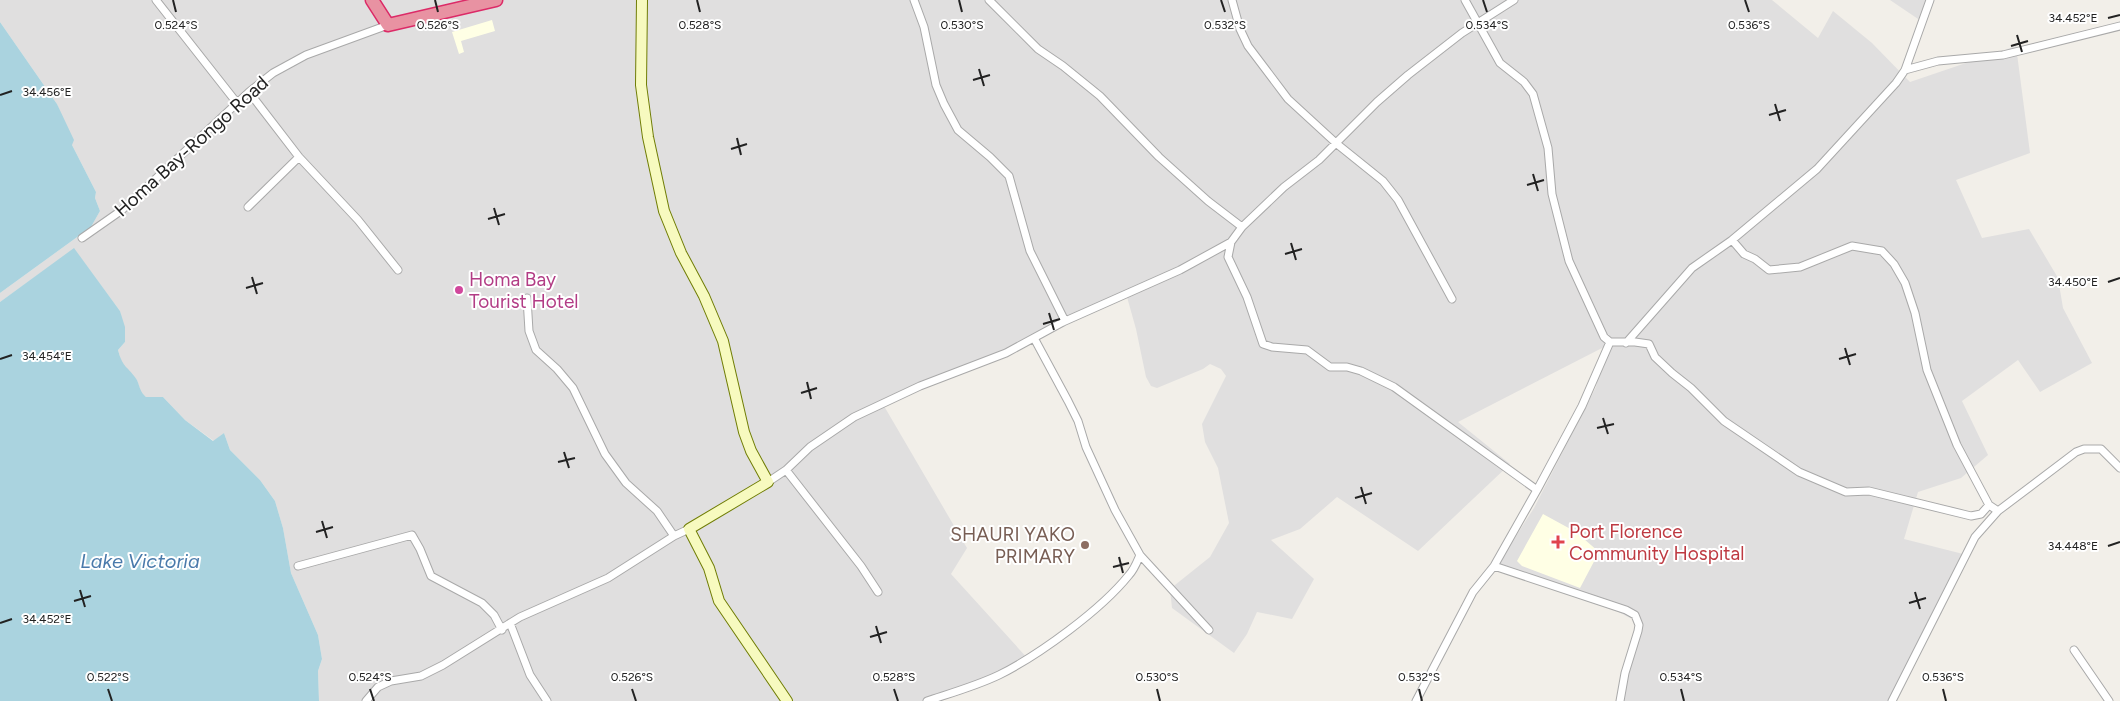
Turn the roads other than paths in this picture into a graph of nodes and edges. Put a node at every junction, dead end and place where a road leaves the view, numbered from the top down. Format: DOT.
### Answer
graph roads {
  1 [pos="156,0"];
  2 [pos="372,0"];
  3 [pos="496,0"];
  4 [pos="642,0"];
  5 [pos="914,0"];
  6 [pos="989,0"];
  7 [pos="1232,0"];
  8 [pos="1464,0"];
  9 [pos="1514,0"];
  10 [pos="1930,0"];
  11 [pos="1477,22"];
  12 [pos="388,25"];
  13 [pos="2120,26"];
  14 [pos="1905,70"];
  15 [pos="249,92"];
  16 [pos="238,103"];
  17 [pos="1337,144"];
  18 [pos="299,157"];
  19 [pos="248,207"];
  20 [pos="1242,227"];
  21 [pos="82,238"];
  22 [pos="1732,240"];
  23 [pos="1231,242"];
  24 [pos="398,270"];
  25 [pos="527,298"];
  26 [pos="1452,299"];
  27 [pos="1063,322"];
  28 [pos="1034,338"];
  29 [pos="1610,342"];
  30 [pos="1625,343"];
  31 [pos="2120,468"];
  32 [pos="786,470"];
  33 [pos="768,482"];
  34 [pos="1537,490"];
  35 [pos="1989,505"];
  36 [pos="1998,511"];
  37 [pos="689,529"];
  38 [pos="674,536"];
  39 [pos="1140,555"];
  40 [pos="298,566"];
  41 [pos="1494,566"];
  42 [pos="878,592"];
  43 [pos="510,623"];
  44 [pos="502,630"];
  45 [pos="1209,630"];
  46 [pos="2074,650"];
  47 [pos="946,698"];
  48 [pos="366,701"];
  49 [pos="547,701"];
  50 [pos="787,701"];
  51 [pos="927,701"];
  52 [pos="1416,701"];
  53 [pos="1620,701"];
  54 [pos="1892,701"];
  55 [pos="2109,701"];
  1 -- 16 [label="street"];
  2 -- 12 [label="highway"];
  3 -- 12 [label="highway"];
  4 -- 33 [label="street"];
  5 -- 27 [label="street"];
  6 -- 20 [label="street"];
  7 -- 17 [label="street"];
  8 -- 11 [label="street"];
  9 -- 11 [label="street"];
  10 -- 14 [label="street"];
  11 -- 17 [label="street"];
  11 -- 29 [label="street"];
  12 -- 15 [label="street, Homa Bay-Rongo Road"];
  13 -- 14 [label="street"];
  14 -- 22 [label="street"];
  15 -- 16 [label="street, Homa Bay-Rongo Road"];
  15 -- 18 [label="street"];
  16 -- 21 [label="street, Homa Bay-Rongo Road"];
  17 -- 20 [label="street"];
  17 -- 26 [label="street"];
  18 -- 19 [label="street"];
  18 -- 24 [label="street"];
  20 -- 23 [label="street"];
  22 -- 30 [label="street"];
  22 -- 35 [label="street"];
  23 -- 27 [label="street"];
  23 -- 34 [label="street"];
  25 -- 38 [label="street"];
  27 -- 28 [label="street"];
  28 -- 32 [label="street"];
  28 -- 39 [label="street"];
  29 -- 30 [label="street"];
  29 -- 34 [label="street"];
  30 -- 35 [label="street"];
  31 -- 36 [label="street"];
  32 -- 33 [label="street"];
  32 -- 42 [label="street"];
  33 -- 37 [label="street"];
  34 -- 41 [label="street"];
  35 -- 36 [label="street"];
  36 -- 54 [label="street"];
  37 -- 38 [label="street"];
  37 -- 50 [label="street"];
  38 -- 43 [label="street"];
  39 -- 45 [label="street"];
  39 -- 47 [label="street"];
  40 -- 44 [label="street"];
  41 -- 52 [label="street"];
  41 -- 53 [label="street"];
  43 -- 44 [label="street"];
  43 -- 49 [label="street"];
  44 -- 48 [label="street"];
  46 -- 55 [label="street"];
  47 -- 51 [label="street"];
}
